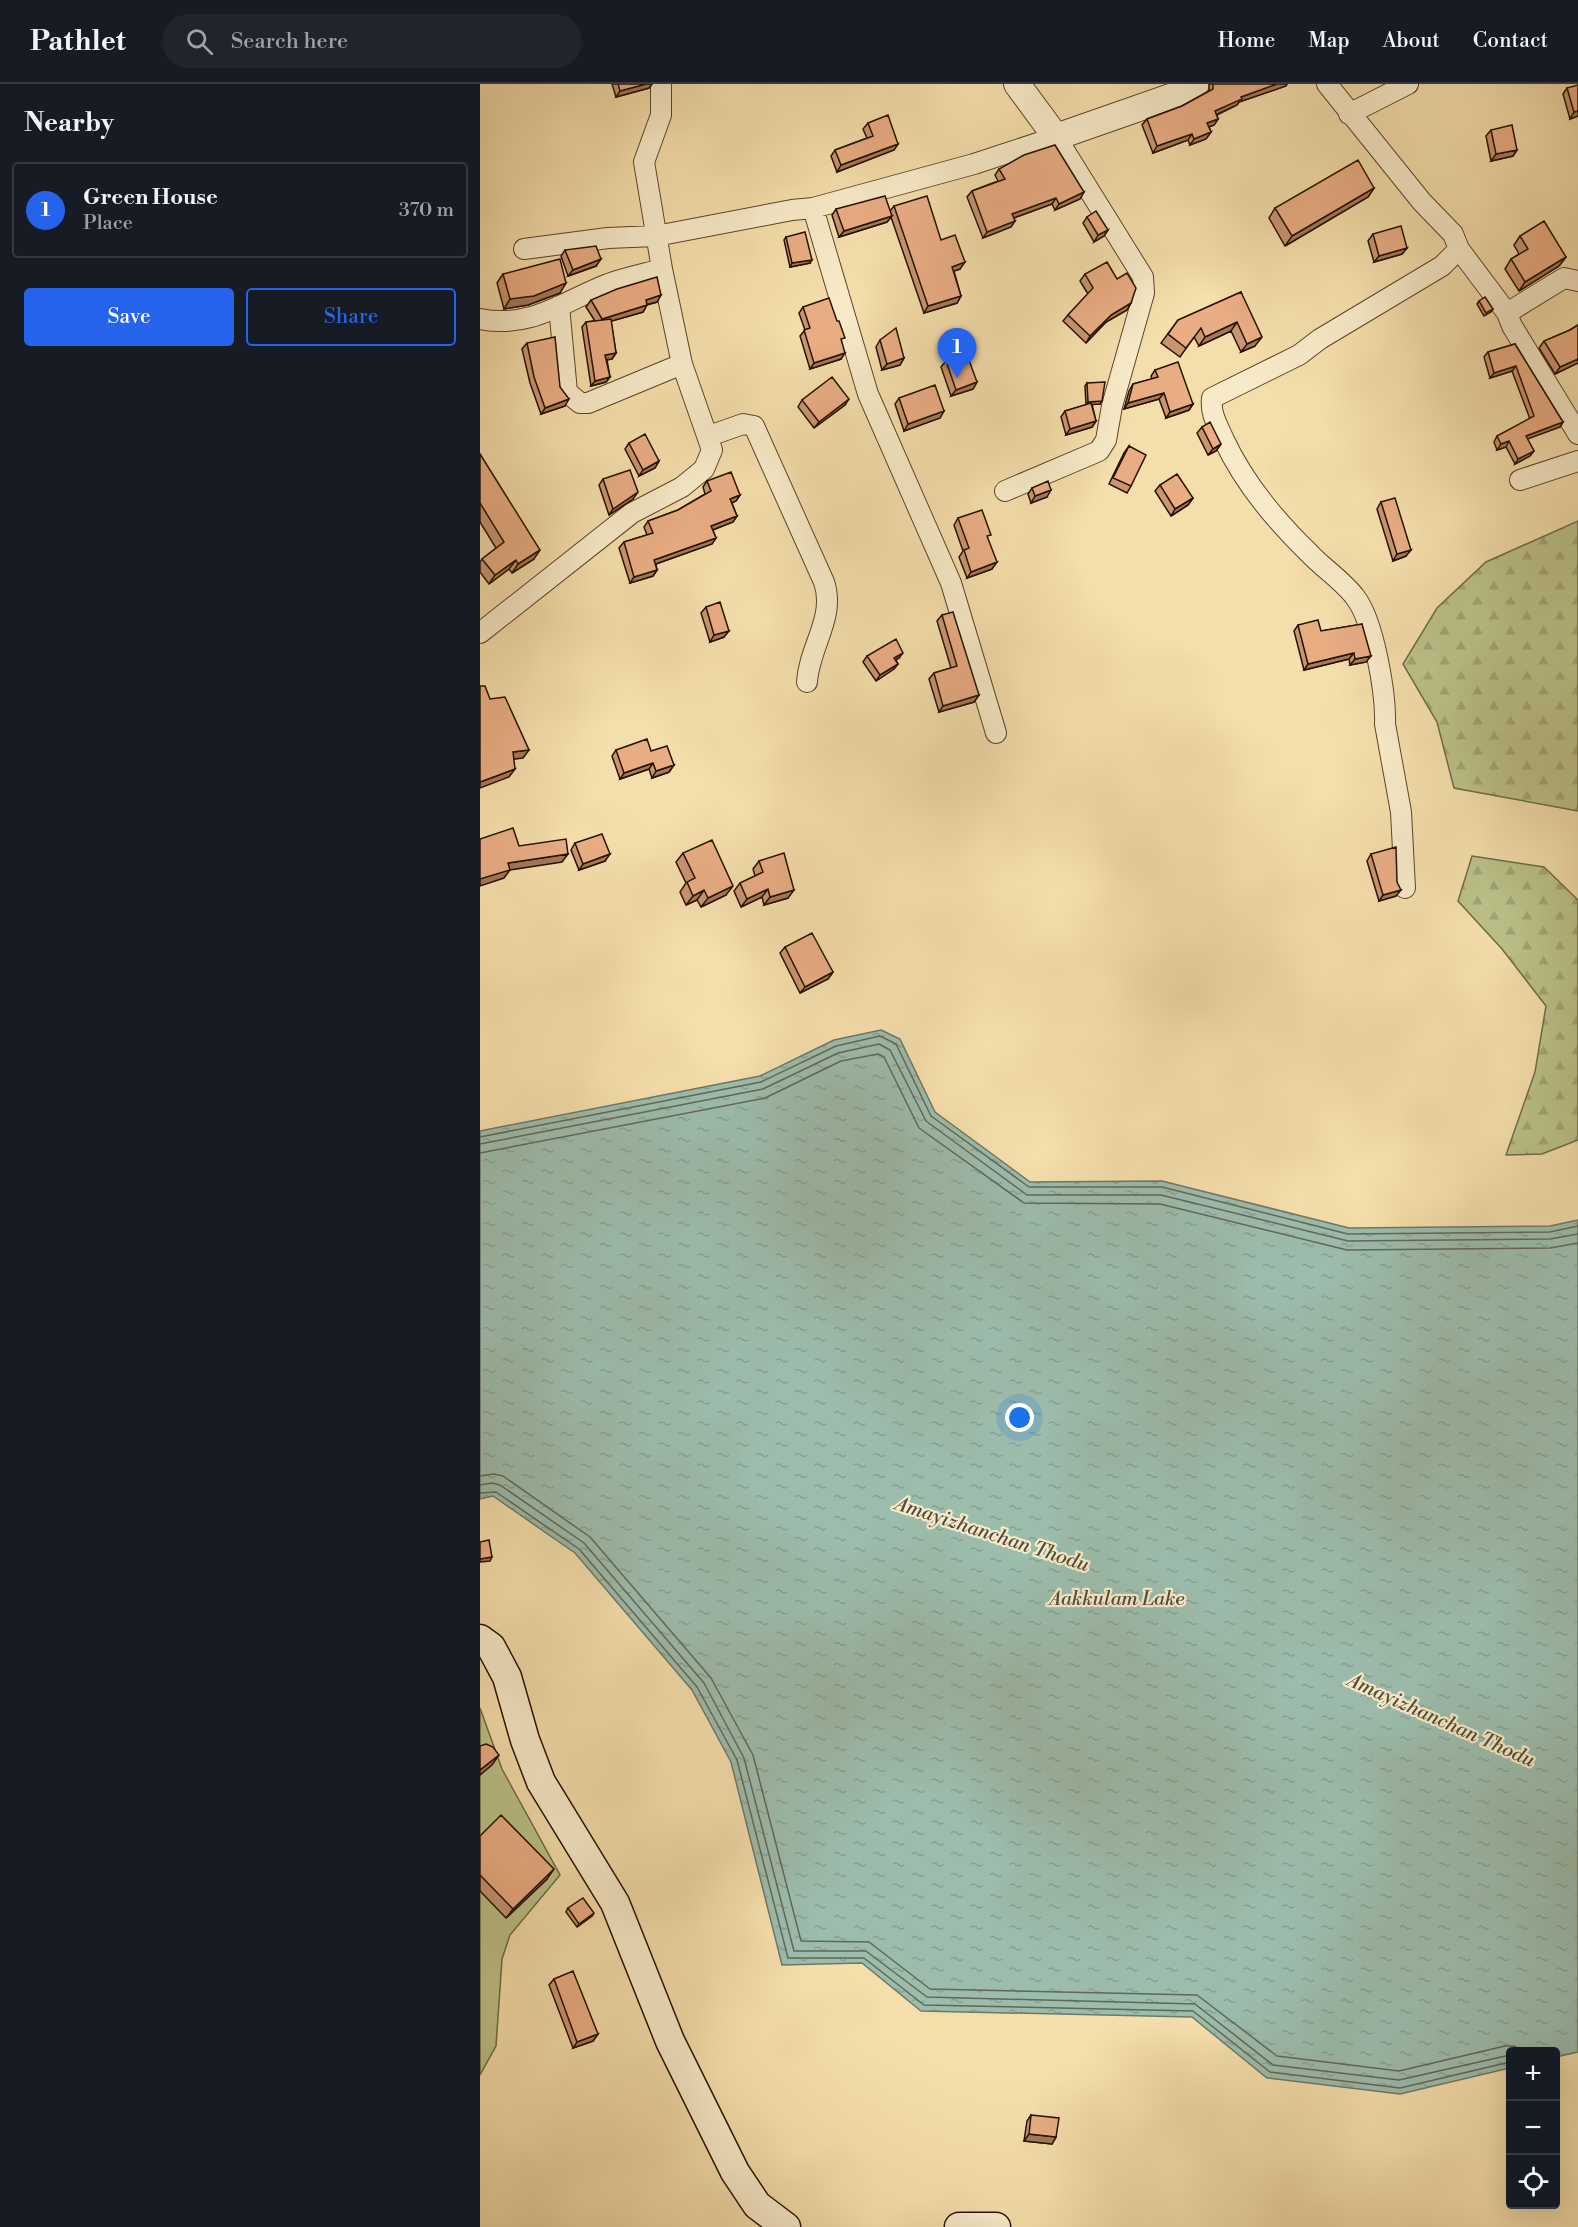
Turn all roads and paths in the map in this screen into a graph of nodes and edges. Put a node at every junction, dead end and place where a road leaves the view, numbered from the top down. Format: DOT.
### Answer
graph roads {
  1 [pos="661,84"];
  2 [pos="1017,84"];
  3 [pos="1196,84"];
  4 [pos="1327,84"];
  5 [pos="1408,84"];
  6 [pos="1349,114"];
  7 [pos="1056,137"];
  8 [pos="813,208"];
  9 [pos="656,236"];
  10 [pos="524,249"];
  11 [pos="1459,249"];
  12 [pos="662,268"];
  13 [pos="1578,281"];
  14 [pos="559,306"];
  15 [pos="1507,313"];
  16 [pos="480,319"];
  17 [pos="682,364"];
  18 [pos="1578,434"];
  19 [pos="709,436"];
  20 [pos="1578,461"];
  21 [pos="1520,480"];
  22 [pos="1005,491"];
  23 [pos="480,633"];
  24 [pos="807,682"];
  25 [pos="996,733"];
  26 [pos="1405,888"];
  27 [pos="480,1639"];
  28 [pos="786,2227"];
  29 [pos="959,2227"];
  30 [pos="996,2227"];
  1 -- 9 [label="street"];
  2 -- 7 [label="street"];
  3 -- 7 [label="street"];
  4 -- 6 [label="street"];
  5 -- 6 [label="street"];
  6 -- 11 [label="street"];
  7 -- 8 [label="street"];
  7 -- 22 [label="street"];
  8 -- 9 [label="street"];
  8 -- 25 [label="street"];
  9 -- 10 [label="street"];
  9 -- 12 [label="street"];
  11 -- 15 [label="street"];
  11 -- 26 [label="street"];
  12 -- 14 [label="street"];
  12 -- 17 [label="street"];
  13 -- 15 [label="street"];
  14 -- 16 [label="street"];
  14 -- 17 [label="street"];
  15 -- 18 [label="street"];
  17 -- 19 [label="street"];
  19 -- 23 [label="street"];
  19 -- 24 [label="street"];
  20 -- 21 [label="street"];
  27 -- 28 [label="main road"];
  29 -- 30 [label="main road"];
}
